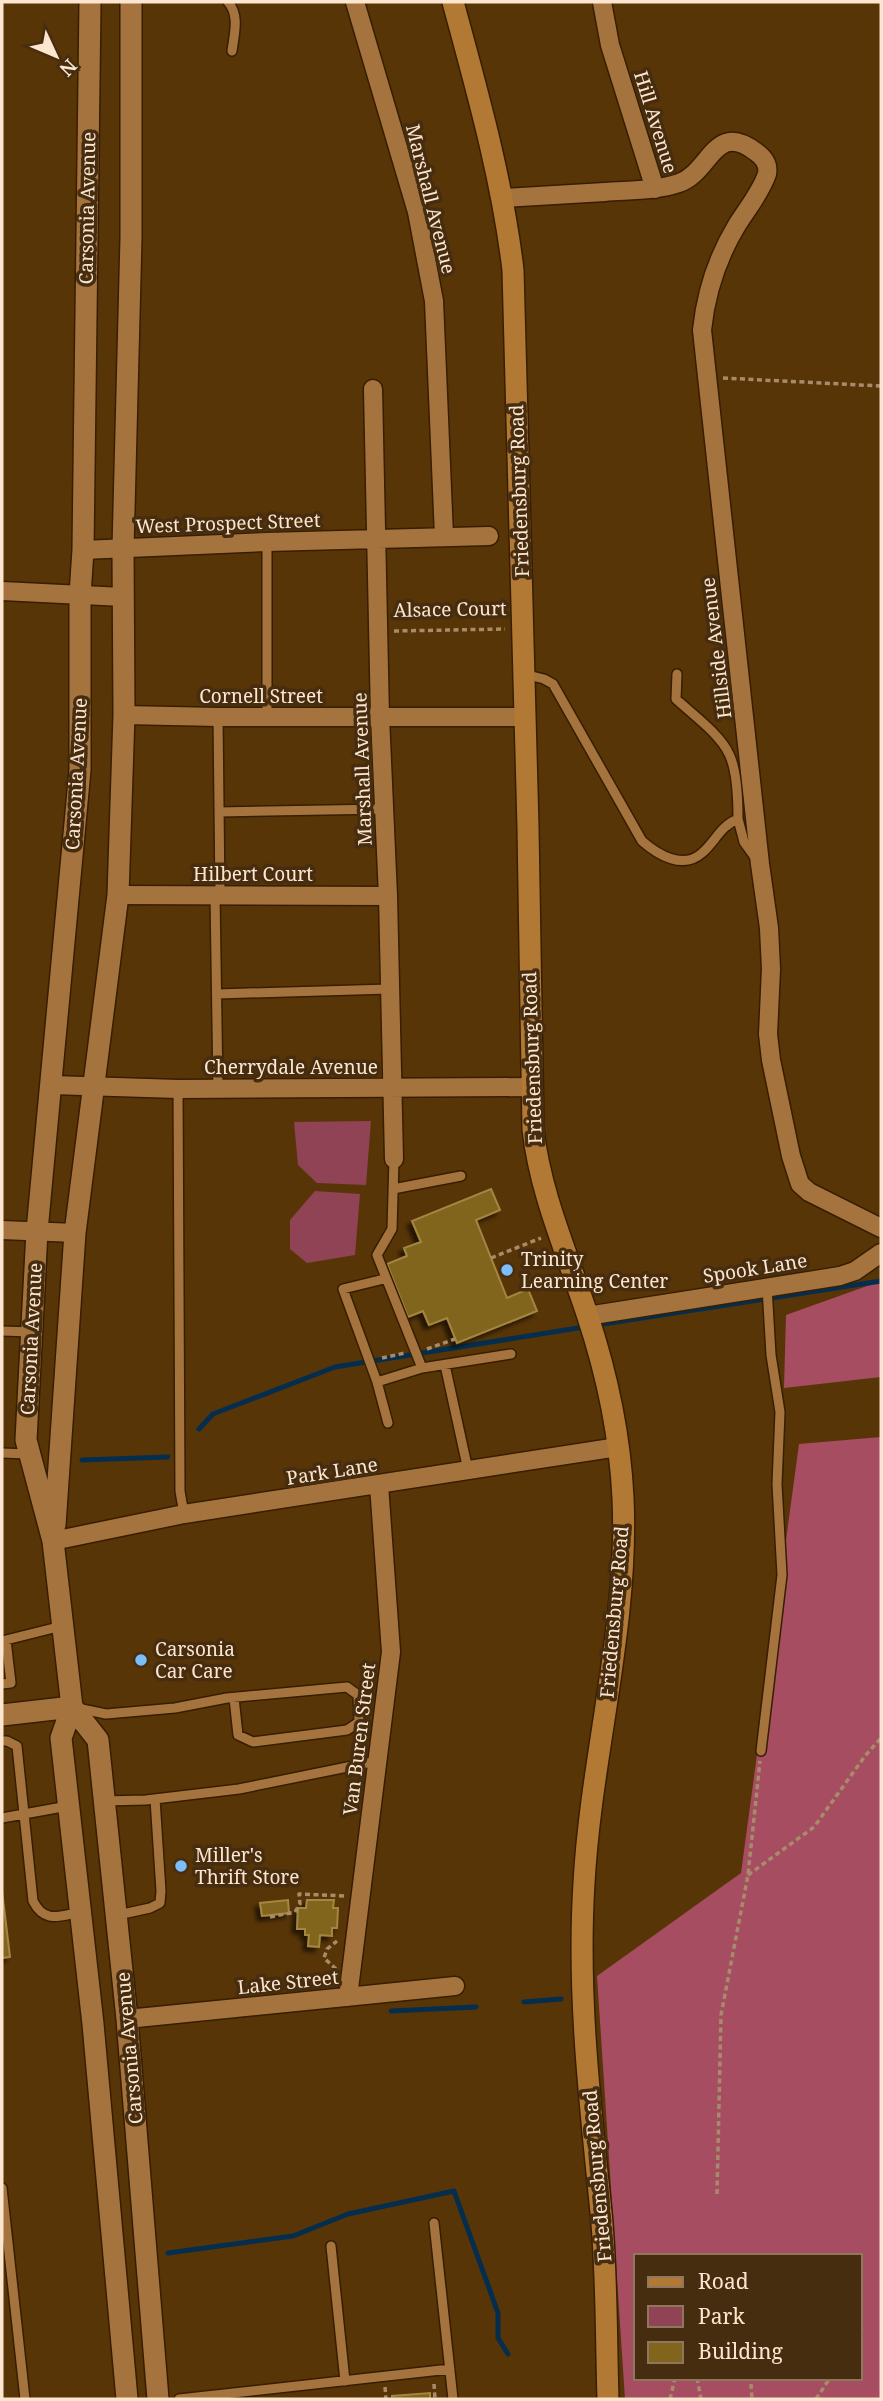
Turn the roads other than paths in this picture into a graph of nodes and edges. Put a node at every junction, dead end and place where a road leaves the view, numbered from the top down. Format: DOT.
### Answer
graph roads {
  1 [pos="90,2"];
  2 [pos="131,2"];
  3 [pos="228,2"];
  4 [pos="355,2"];
  5 [pos="453,2"];
  6 [pos="603,2"];
  7 [pos="232,51"];
  8 [pos="655,189"];
  9 [pos="503,198"];
  10 [pos="373,389"];
  11 [pos="444,536"];
  12 [pos="489,536"];
  13 [pos="376,538"];
  14 [pos="267,542"];
  15 [pos="123,548"];
  16 [pos="83,550"];
  17 [pos="2,591"];
  18 [pos="80,595"];
  19 [pos="124,597"];
  20 [pos="524,674"];
  21 [pos="677,674"];
  22 [pos="124,715"];
  23 [pos="218,717"];
  24 [pos="267,717"];
  25 [pos="380,717"];
  26 [pos="524,717"];
  27 [pos="384,809"];
  28 [pos="219,812"];
  29 [pos="738,819"];
  30 [pos="760,864"];
  31 [pos="118,895"];
  32 [pos="217,895"];
  33 [pos="388,896"];
  34 [pos="389,989"];
  35 [pos="216,994"];
  36 [pos="52,1085"];
  37 [pos="93,1086"];
  38 [pos="393,1087"];
  39 [pos="531,1087"];
  40 [pos="178,1088"];
  41 [pos="218,1088"];
  42 [pos="394,1159"];
  43 [pos="461,1176"];
  44 [pos="393,1189"];
  45 [pos="881,1228"];
  46 [pos="2,1230"];
  47 [pos="37,1231"];
  48 [pos="75,1233"];
  49 [pos="881,1252"];
  50 [pos="384,1279"];
  51 [pos="767,1287"];
  52 [pos="587,1316"];
  53 [pos="2,1331"];
  54 [pos="32,1332"];
  55 [pos="511,1354"];
  56 [pos="445,1365"];
  57 [pos="422,1368"];
  58 [pos="377,1382"];
  59 [pos="388,1423"];
  60 [pos="618,1447"];
  61 [pos="2,1453"];
  62 [pos="30,1454"];
  63 [pos="468,1470"];
  64 [pos="379,1485"];
  65 [pos="184,1514"];
  66 [pos="53,1541"];
  67 [pos="63,1626"];
  68 [pos="2,1684"];
  69 [pos="234,1698"];
  70 [pos="72,1707"];
  71 [pos="2,1715"];
  72 [pos="2,1741"];
  73 [pos="761,1752"];
  74 [pos="377,1761"];
  75 [pos="155,1799"];
  76 [pos="104,1801"];
  77 [pos="68,1806"];
  78 [pos="23,1815"];
  79 [pos="2,1818"];
  80 [pos="80,1912"];
  81 [pos="116,1915"];
  82 [pos="455,1986"];
  83 [pos="348,1997"];
  84 [pos="127,2019"];
  85 [pos="2,2188"];
  86 [pos="434,2223"];
  87 [pos="331,2246"];
  88 [pos="450,2369"];
  89 [pos="345,2381"];
  90 [pos="25,2399"];
  91 [pos="127,2399"];
  92 [pos="158,2399"];
  93 [pos="179,2399"];
  94 [pos="453,2399"];
  95 [pos="608,2399"];
  1 -- 16 [label="street, Carsonia Avenue"];
  2 -- 15 [label="street, Carsonia Avenue"];
  3 -- 7 [label="lane"];
  4 -- 11 [label="street, Marshall Avenue"];
  5 -- 9 [label="main road, Friedensburg Road"];
  6 -- 8 [label="street, Hill Avenue"];
  8 -- 9 [label="street, Hill Avenue"];
  8 -- 30 [label="street, Hillside Avenue"];
  9 -- 20 [label="main road, Friedensburg Road"];
  10 -- 13 [label="street, Marshall Avenue"];
  11 -- 12 [label="street"];
  11 -- 13 [label="street"];
  13 -- 14 [label="street, West Prospect Street"];
  13 -- 25 [label="street, Marshall Avenue"];
  14 -- 15 [label="street, West Prospect Street"];
  14 -- 24 [label="lane"];
  15 -- 16 [label="street, West Prospect Street"];
  15 -- 19 [label="street, Carsonia Avenue"];
  16 -- 18 [label="street, Carsonia Avenue"];
  17 -- 18 [label="street"];
  18 -- 19 [label="street"];
  18 -- 36 [label="street, Carsonia Avenue"];
  19 -- 22 [label="street, Carsonia Avenue"];
  20 -- 26 [label="main road, Friedensburg Road"];
  20 -- 29 [label="lane"];
  21 -- 29 [label="lane"];
  22 -- 23 [label="street, Cornell Street"];
  22 -- 31 [label="street, Carsonia Avenue"];
  23 -- 24 [label="street, Cornell Street"];
  23 -- 28 [label="lane"];
  24 -- 25 [label="street, Cornell Street"];
  25 -- 26 [label="street, Cornell Street"];
  25 -- 27 [label="street, Marshall Avenue"];
  26 -- 39 [label="main road, Friedensburg Road"];
  27 -- 28 [label="lane"];
  27 -- 33 [label="street, Marshall Avenue"];
  28 -- 32 [label="lane"];
  29 -- 30 [label="lane"];
  30 -- 45 [label="street, Hillside Avenue"];
  31 -- 32 [label="street, Hilbert Court"];
  31 -- 37 [label="street, Carsonia Avenue"];
  32 -- 33 [label="street, Hilbert Court"];
  32 -- 35 [label="lane"];
  33 -- 34 [label="street, Marshall Avenue"];
  34 -- 35 [label="lane"];
  34 -- 38 [label="street, Marshall Avenue"];
  35 -- 41 [label="lane"];
  36 -- 37 [label="street, Cherrydale Avenue"];
  36 -- 47 [label="street, Carsonia Avenue"];
  37 -- 40 [label="street, Cherrydale Avenue"];
  37 -- 48 [label="street, Carsonia Avenue"];
  38 -- 39 [label="street, Cherrydale Avenue"];
  38 -- 41 [label="street, Cherrydale Avenue"];
  38 -- 42 [label="street, Marshall Avenue"];
  39 -- 52 [label="main road, Friedensburg Road"];
  40 -- 41 [label="street, Cherrydale Avenue"];
  40 -- 65 [label="lane"];
  42 -- 44 [label="lane"];
  43 -- 44 [label="lane"];
  44 -- 50 [label="lane"];
  46 -- 47 [label="street"];
  47 -- 48 [label="street"];
  47 -- 54 [label="street, Carsonia Avenue"];
  48 -- 66 [label="street, Carsonia Avenue"];
  49 -- 51 [label="street, Spook Lane"];
  50 -- 57 [label="lane"];
  50 -- 58 [label="lane"];
  51 -- 52 [label="street, Spook Lane"];
  51 -- 73 [label="lane"];
  52 -- 60 [label="main road, Friedensburg Road"];
  53 -- 54 [label="lane"];
  54 -- 62 [label="street, Carsonia Avenue"];
  55 -- 56 [label="lane"];
  56 -- 57 [label="lane"];
  56 -- 63 [label="lane"];
  57 -- 58 [label="lane"];
  58 -- 59 [label="lane"];
  60 -- 63 [label="street, Park Lane"];
  60 -- 95 [label="main road, Friedensburg Road"];
  61 -- 62 [label="lane"];
  62 -- 66 [label="street, Carsonia Avenue"];
  63 -- 64 [label="street, Park Lane"];
  64 -- 65 [label="street, Park Lane"];
  64 -- 74 [label="street, Van Buren Street"];
  65 -- 66 [label="street, Park Lane"];
  66 -- 67 [label="street, Carsonia Avenue"];
  67 -- 68 [label="lane"];
  67 -- 70 [label="street, Carsonia Avenue"];
  69 -- 69 [label="lane"];
  69 -- 70 [label="lane"];
  70 -- 71 [label="street"];
  70 -- 76 [label="street, Carsonia Avenue"];
  70 -- 77 [label="street, Carsonia Avenue"];
  72 -- 78 [label="lane"];
  74 -- 75 [label="lane"];
  74 -- 83 [label="street, Van Buren Street"];
  75 -- 76 [label="lane"];
  75 -- 81 [label="lane"];
  76 -- 81 [label="street, Carsonia Avenue"];
  77 -- 78 [label="lane"];
  77 -- 80 [label="street, Carsonia Avenue"];
  78 -- 79 [label="lane"];
  78 -- 80 [label="lane"];
  80 -- 91 [label="street, Carsonia Avenue"];
  81 -- 84 [label="street, Carsonia Avenue"];
  82 -- 83 [label="street, Lake Street"];
  83 -- 84 [label="street, Lake Street"];
  84 -- 92 [label="street, Carsonia Avenue"];
  85 -- 90 [label="lane"];
  86 -- 88 [label="lane"];
  87 -- 89 [label="lane"];
  88 -- 89 [label="lane"];
  88 -- 94 [label="lane"];
  89 -- 93 [label="lane"];
}
